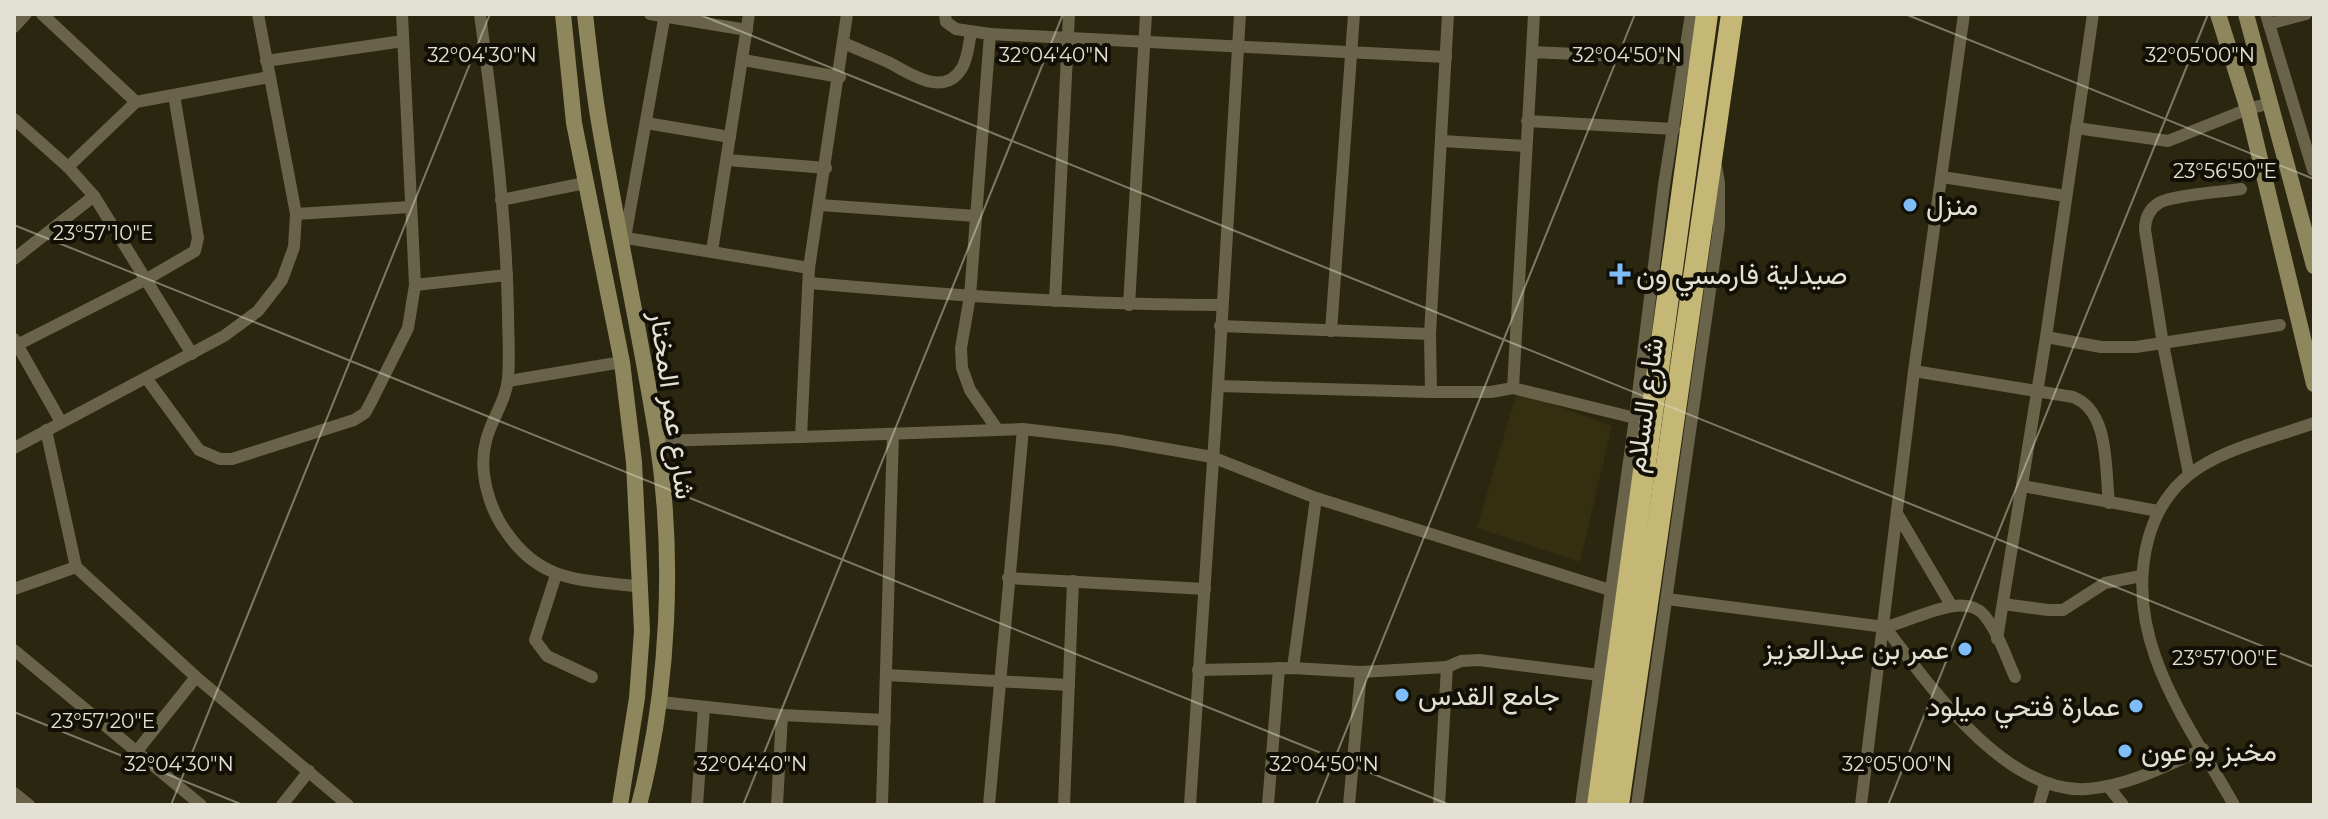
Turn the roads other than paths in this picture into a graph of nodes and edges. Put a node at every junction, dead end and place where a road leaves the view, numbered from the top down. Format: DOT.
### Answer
graph roads {
  1 [pos="26,14"];
  2 [pos="42,14"];
  3 [pos="258,14"];
  4 [pos="402,14"];
  5 [pos="480,14"];
  6 [pos="563,14"];
  7 [pos="585,14"];
  8 [pos="650,14"];
  9 [pos="749,14"];
  10 [pos="847,14"];
  11 [pos="945,14"];
  12 [pos="1069,14"];
  13 [pos="1146,14"];
  14 [pos="1240,14"];
  15 [pos="1354,14"];
  16 [pos="1448,14"];
  17 [pos="1534,14"];
  18 [pos="1691,14"];
  19 [pos="1707,14"];
  20 [pos="1732,14"];
  21 [pos="1964,14"];
  22 [pos="2093,14"];
  23 [pos="2218,14"];
  24 [pos="2246,14"];
  25 [pos="2306,14"];
  26 [pos="664,16"];
  27 [pos="2268,19"];
  28 [pos="14,27"];
  29 [pos="747,30"];
  30 [pos="971,32"];
  31 [pos="990,34"];
  32 [pos="1067,40"];
  33 [pos="403,41"];
  34 [pos="844,43"];
  35 [pos="1145,43"];
  36 [pos="1238,47"];
  37 [pos="1352,52"];
  38 [pos="1532,52"];
  39 [pos="1446,57"];
  40 [pos="1685,59"];
  41 [pos="743,60"];
  42 [pos="266,61"];
  43 [pos="269,77"];
  44 [pos="840,77"];
  45 [pos="174,95"];
  46 [pos="136,102"];
  47 [pos="2271,103"];
  48 [pos="2248,109"];
  49 [pos="14,119"];
  50 [pos="598,120"];
  51 [pos="1527,121"];
  52 [pos="574,123"];
  53 [pos="646,123"];
  54 [pos="2076,128"];
  55 [pos="1674,129"];
  56 [pos="730,137"];
  57 [pos="1442,141"];
  58 [pos="1712,144"];
  59 [pos="1526,146"];
  60 [pos="727,160"];
  61 [pos="68,167"];
  62 [pos="826,168"];
  63 [pos="2313,170"];
  64 [pos="1942,177"];
  65 [pos="2291,179"];
  66 [pos="585,183"];
  67 [pos="2241,189"];
  68 [pos="94,196"];
  69 [pos="2066,196"];
  70 [pos="501,200"];
  71 [pos="820,205"];
  72 [pos="410,207"];
  73 [pos="296,214"];
  74 [pos="976,216"];
  75 [pos="622,237"];
  76 [pos="712,251"];
  77 [pos="14,259"];
  78 [pos="2314,266"];
  79 [pos="809,268"];
  80 [pos="507,275"];
  81 [pos="147,279"];
  82 [pos="810,283"];
  83 [pos="415,285"];
  84 [pos="970,296"];
  85 [pos="1055,301"];
  86 [pos="1129,305"];
  87 [pos="1222,305"];
  88 [pos="2280,325"];
  89 [pos="1220,326"];
  90 [pos="1331,331"];
  91 [pos="1430,334"];
  92 [pos="2046,337"];
  93 [pos="16,342"];
  94 [pos="2163,344"];
  95 [pos="192,354"];
  96 [pos="622,362"];
  97 [pos="1914,371"];
  98 [pos="147,379"];
  99 [pos="508,381"];
  100 [pos="2314,384"];
  101 [pos="1218,386"];
  102 [pos="1513,388"];
  103 [pos="2037,391"];
  104 [pos="1431,392"];
  105 [pos="1635,418"];
  106 [pos="61,422"];
  107 [pos="2314,423"];
  108 [pos="997,429"];
  109 [pos="1023,429"];
  110 [pos="46,430"];
  111 [pos="893,434"];
  112 [pos="801,437"];
  113 [pos="657,441"];
  114 [pos="14,448"];
  115 [pos="1212,457"];
  116 [pos="2189,474"];
  117 [pos="2023,486"];
  118 [pos="1316,498"];
  119 [pos="2109,503"];
  120 [pos="2158,511"];
  121 [pos="1898,514"];
  122 [pos="76,567"];
  123 [pos="556,575"];
  124 [pos="2141,576"];
  125 [pos="1008,578"];
  126 [pos="1073,581"];
  127 [pos="642,587"];
  128 [pos="14,589"];
  129 [pos="1205,589"];
  130 [pos="1610,590"];
  131 [pos="1667,599"];
  132 [pos="2003,604"];
  133 [pos="1951,605"];
  134 [pos="1885,627"];
  135 [pos="1997,639"];
  136 [pos="14,650"];
  137 [pos="1447,667"];
  138 [pos="1279,668"];
  139 [pos="1293,668"];
  140 [pos="1198,670"];
  141 [pos="1361,672"];
  142 [pos="887,675"];
  143 [pos="1599,675"];
  144 [pos="196,677"];
  145 [pos="592,677"];
  146 [pos="2015,677"];
  147 [pos="1001,680"];
  148 [pos="1069,685"];
  149 [pos="660,702"];
  150 [pos="704,707"];
  151 [pos="782,715"];
  152 [pos="885,720"];
  153 [pos="2203,749"];
  154 [pos="137,751"];
  155 [pos="309,771"];
  156 [pos="2045,784"];
  157 [pos="2108,786"];
  158 [pos="14,793"];
  159 [pos="29,805"];
  160 [pos="201,805"];
  161 [pos="282,805"];
  162 [pos="348,805"];
  163 [pos="620,805"];
  164 [pos="639,805"];
  165 [pos="697,805"];
  166 [pos="777,805"];
  167 [pos="882,805"];
  168 [pos="989,805"];
  169 [pos="1064,805"];
  170 [pos="1190,805"];
  171 [pos="1268,805"];
  172 [pos="1349,805"];
  173 [pos="1439,805"];
  174 [pos="1581,805"];
  175 [pos="1598,805"];
  176 [pos="1618,805"];
  177 [pos="1637,805"];
  178 [pos="1861,805"];
  179 [pos="2039,805"];
  180 [pos="2123,805"];
  181 [pos="2234,805"];
  1 -- 28 [label="street"];
  2 -- 46 [label="street"];
  3 -- 42 [label="street"];
  4 -- 33 [label="street"];
  5 -- 70 [label="street"];
  6 -- 52 [label="street, شارع عمر المختار"];
  7 -- 50 [label="street, شارع عمر المختار"];
  8 -- 26 [label="street"];
  9 -- 29 [label="street"];
  10 -- 34 [label="street"];
  11 -- 30 [label="street"];
  12 -- 32 [label="street"];
  13 -- 35 [label="street"];
  14 -- 36 [label="street"];
  15 -- 37 [label="street"];
  16 -- 39 [label="street"];
  17 -- 38 [label="street"];
  18 -- 40 [label="street"];
  19 -- 175 [label="highway, شارع السلام"];
  20 -- 58 [label="highway, شارع السلام"];
  21 -- 64 [label="street"];
  22 -- 54 [label="street"];
  23 -- 48 [label="street"];
  24 -- 47 [label="street"];
  25 -- 27 [label="street"];
  26 -- 29 [label="street"];
  26 -- 53 [label="street"];
  27 -- 63 [label="street"];
  29 -- 41 [label="street"];
  30 -- 31 [label="street"];
  30 -- 34 [label="street"];
  31 -- 32 [label="street"];
  31 -- 74 [label="street"];
  32 -- 35 [label="street"];
  32 -- 85 [label="street"];
  33 -- 42 [label="street"];
  33 -- 72 [label="street"];
  34 -- 44 [label="street"];
  35 -- 36 [label="street"];
  35 -- 86 [label="street"];
  36 -- 37 [label="street"];
  36 -- 87 [label="street"];
  37 -- 39 [label="street"];
  37 -- 90 [label="street"];
  38 -- 40 [label="street"];
  38 -- 51 [label="street"];
  39 -- 57 [label="street"];
  40 -- 55 [label="street"];
  41 -- 44 [label="street"];
  41 -- 56 [label="street"];
  42 -- 43 [label="street"];
  43 -- 45 [label="street"];
  43 -- 73 [label="street"];
  44 -- 62 [label="street"];
  45 -- 46 [label="street"];
  45 -- 81 [label="street"];
  46 -- 61 [label="street"];
  47 -- 48 [label="street"];
  47 -- 65 [label="street"];
  48 -- 54 [label="street"];
  48 -- 100 [label="street"];
  49 -- 61 [label="street"];
  50 -- 52 [label="street"];
  50 -- 75 [label="street, شارع عمر المختار"];
  51 -- 55 [label="street"];
  51 -- 59 [label="street"];
  52 -- 66 [label="street, شارع عمر المختار"];
  53 -- 56 [label="street"];
  53 -- 75 [label="street"];
  54 -- 69 [label="street"];
  55 -- 105 [label="street"];
  56 -- 60 [label="street"];
  57 -- 59 [label="street"];
  57 -- 91 [label="street"];
  58 -- 131 [label="street"];
  58 -- 176 [label="highway, شارع السلام"];
  59 -- 102 [label="street"];
  60 -- 62 [label="street"];
  60 -- 76 [label="street"];
  61 -- 68 [label="street"];
  62 -- 71 [label="street"];
  63 -- 65 [label="street"];
  64 -- 69 [label="street"];
  64 -- 97 [label="street"];
  65 -- 78 [label="street"];
  66 -- 70 [label="street"];
  66 -- 96 [label="street, شارع عمر المختار"];
  67 -- 94 [label="street"];
  68 -- 77 [label="street"];
  68 -- 81 [label="street"];
  69 -- 92 [label="street"];
  70 -- 80 [label="street"];
  71 -- 74 [label="street"];
  71 -- 79 [label="street"];
  72 -- 73 [label="street"];
  72 -- 83 [label="street"];
  73 -- 95 [label="street"];
  74 -- 84 [label="street"];
  75 -- 76 [label="street"];
  75 -- 113 [label="street, شارع عمر المختار"];
  76 -- 79 [label="street"];
  79 -- 82 [label="street"];
  80 -- 83 [label="street"];
  80 -- 99 [label="street"];
  81 -- 93 [label="street"];
  81 -- 95 [label="street"];
  82 -- 84 [label="street"];
  82 -- 112 [label="street"];
  83 -- 98 [label="street"];
  84 -- 85 [label="street"];
  84 -- 108 [label="street"];
  85 -- 86 [label="street"];
  86 -- 87 [label="street"];
  87 -- 89 [label="street"];
  88 -- 94 [label="street"];
  89 -- 90 [label="street"];
  89 -- 101 [label="street"];
  90 -- 91 [label="street"];
  91 -- 104 [label="street"];
  92 -- 94 [label="street"];
  92 -- 103 [label="street"];
  93 -- 106 [label="street"];
  94 -- 116 [label="street"];
  95 -- 98 [label="street"];
  96 -- 99 [label="street"];
  96 -- 127 [label="street, شارع عمر المختار"];
  97 -- 103 [label="street"];
  97 -- 121 [label="street"];
  98 -- 106 [label="street"];
  99 -- 123 [label="street"];
  101 -- 104 [label="street"];
  101 -- 115 [label="street"];
  102 -- 104 [label="street"];
  102 -- 105 [label="street"];
  103 -- 117 [label="street"];
  103 -- 119 [label="street"];
  105 -- 130 [label="street"];
  106 -- 110 [label="street"];
  107 -- 116 [label="street"];
  108 -- 109 [label="street"];
  108 -- 111 [label="street"];
  109 -- 115 [label="street"];
  109 -- 125 [label="street"];
  110 -- 114 [label="street"];
  110 -- 122 [label="street"];
  111 -- 112 [label="street"];
  111 -- 142 [label="street"];
  112 -- 113 [label="street"];
  113 -- 149 [label="street, شارع عمر المختار"];
  115 -- 118 [label="street"];
  115 -- 129 [label="street"];
  116 -- 120 [label="street"];
  117 -- 119 [label="street"];
  117 -- 132 [label="street"];
  118 -- 130 [label="street"];
  118 -- 139 [label="street"];
  119 -- 120 [label="street"];
  120 -- 124 [label="street"];
  121 -- 133 [label="street"];
  121 -- 134 [label="street"];
  122 -- 128 [label="street"];
  122 -- 144 [label="street"];
  123 -- 127 [label="street"];
  123 -- 145 [label="street"];
  124 -- 132 [label="street"];
  124 -- 153 [label="street"];
  125 -- 126 [label="street"];
  125 -- 147 [label="street"];
  126 -- 129 [label="street"];
  126 -- 148 [label="street"];
  127 -- 163 [label="street, شارع عمر المختار"];
  129 -- 140 [label="street"];
  130 -- 143 [label="street"];
  131 -- 134 [label="street"];
  131 -- 177 [label="street"];
  132 -- 135 [label="street"];
  133 -- 134 [label="street"];
  133 -- 135 [label="street"];
  134 -- 156 [label="street"];
  134 -- 178 [label="street"];
  135 -- 146 [label="street"];
  136 -- 154 [label="street"];
  137 -- 141 [label="street"];
  137 -- 143 [label="street"];
  137 -- 173 [label="street"];
  138 -- 139 [label="street"];
  138 -- 140 [label="street"];
  138 -- 171 [label="street"];
  139 -- 141 [label="street"];
  140 -- 170 [label="street"];
  141 -- 172 [label="street"];
  142 -- 147 [label="street"];
  142 -- 152 [label="street"];
  143 -- 174 [label="street"];
  144 -- 154 [label="street"];
  144 -- 155 [label="street"];
  147 -- 148 [label="street"];
  147 -- 168 [label="street"];
  148 -- 169 [label="street"];
  149 -- 150 [label="street"];
  149 -- 164 [label="street, شارع عمر المختار"];
  150 -- 151 [label="street"];
  150 -- 165 [label="street"];
  151 -- 152 [label="street"];
  151 -- 166 [label="street"];
  152 -- 167 [label="street"];
  153 -- 157 [label="street"];
  153 -- 181 [label="street"];
  154 -- 160 [label="street"];
  155 -- 161 [label="street"];
  155 -- 162 [label="street"];
  156 -- 157 [label="street"];
  156 -- 179 [label="street"];
  157 -- 180 [label="street"];
  158 -- 159 [label="street"];
}
